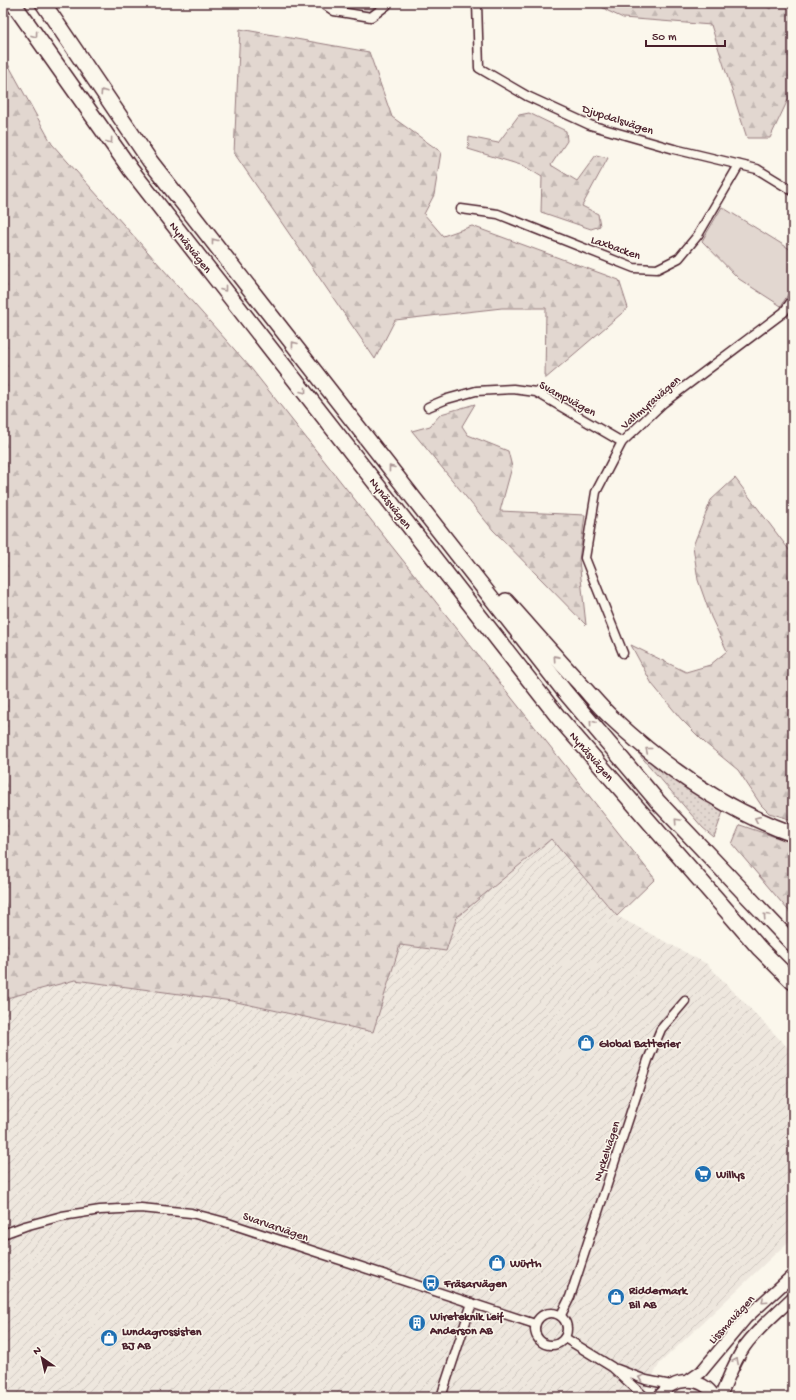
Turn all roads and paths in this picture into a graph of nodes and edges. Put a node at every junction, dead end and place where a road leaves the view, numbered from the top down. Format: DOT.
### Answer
graph roads {
  1 [pos="13,3"];
  2 [pos="43,3"];
  3 [pos="322,3"];
  4 [pos="388,3"];
  5 [pos="477,3"];
  6 [pos="739,165"];
  7 [pos="793,191"];
  8 [pos="461,209"];
  9 [pos="793,299"];
  10 [pos="428,407"];
  11 [pos="622,442"];
  12 [pos="415,499"];
  13 [pos="622,653"];
  14 [pos="793,834"];
  15 [pos="793,944"];
  16 [pos="760,948"];
  17 [pos="793,982"];
  18 [pos="793,990"];
  19 [pos="685,1001"];
  20 [pos="3,1234"];
  21 [pos="793,1275"];
  22 [pos="793,1297"];
  23 [pos="472,1303"];
  24 [pos="561,1315"];
  25 [pos="535,1324"];
  26 [pos="566,1338"];
  27 [pos="612,1367"];
  28 [pos="688,1381"];
  29 [pos="671,1385"];
  30 [pos="441,1397"];
  31 [pos="645,1397"];
  32 [pos="659,1397"];
  33 [pos="715,1397"];
  34 [pos="720,1397"];
  1 -- 16 [label="highway, Nynäsvägen, one-way"];
  12 -- 2 [label="highway, Nynäsvägen, one-way"];
  3 -- 4 [label="street"];
  5 -- 6 [label="street, Djupdalsvägen"];
  6 -- 7 [label="street, Djupdalsvägen"];
  6 -- 8 [label="street, Laxbacken"];
  9 -- 11 [label="street, Vallmyravägen"];
  10 -- 11 [label="street, Svampvägen"];
  11 -- 13 [label="street, Vallmyravägen"];
  14 -- 12 [label="highway, one-way"];
  15 -- 12 [label="highway, Nynäsvägen, one-way"];
  16 -- 17 [label="highway, Nynäsvägen"];
  16 -- 18 [label="highway"];
  19 -- 24 [label="street, Nyckelvägen"];
  20 -- 23 [label="street, Svarvarvägen"];
  21 -- 28 [label="street, Lissmavägen, one-way"];
  34 -- 22 [label="street, one-way"];
  23 -- 25 [label="street, Svarvarvägen"];
  23 -- 30 [label="street"];
  24 -- 25 [label="street"];
  24 -- 26 [label="street"];
  25 -- 26 [label="street"];
  26 -- 27 [label="street"];
  29 -- 27 [label="street, one-way"];
  27 -- 31 [label="street"];
  28 -- 29 [label="street"];
  28 -- 33 [label="street"];
  29 -- 32 [label="street"];
}
